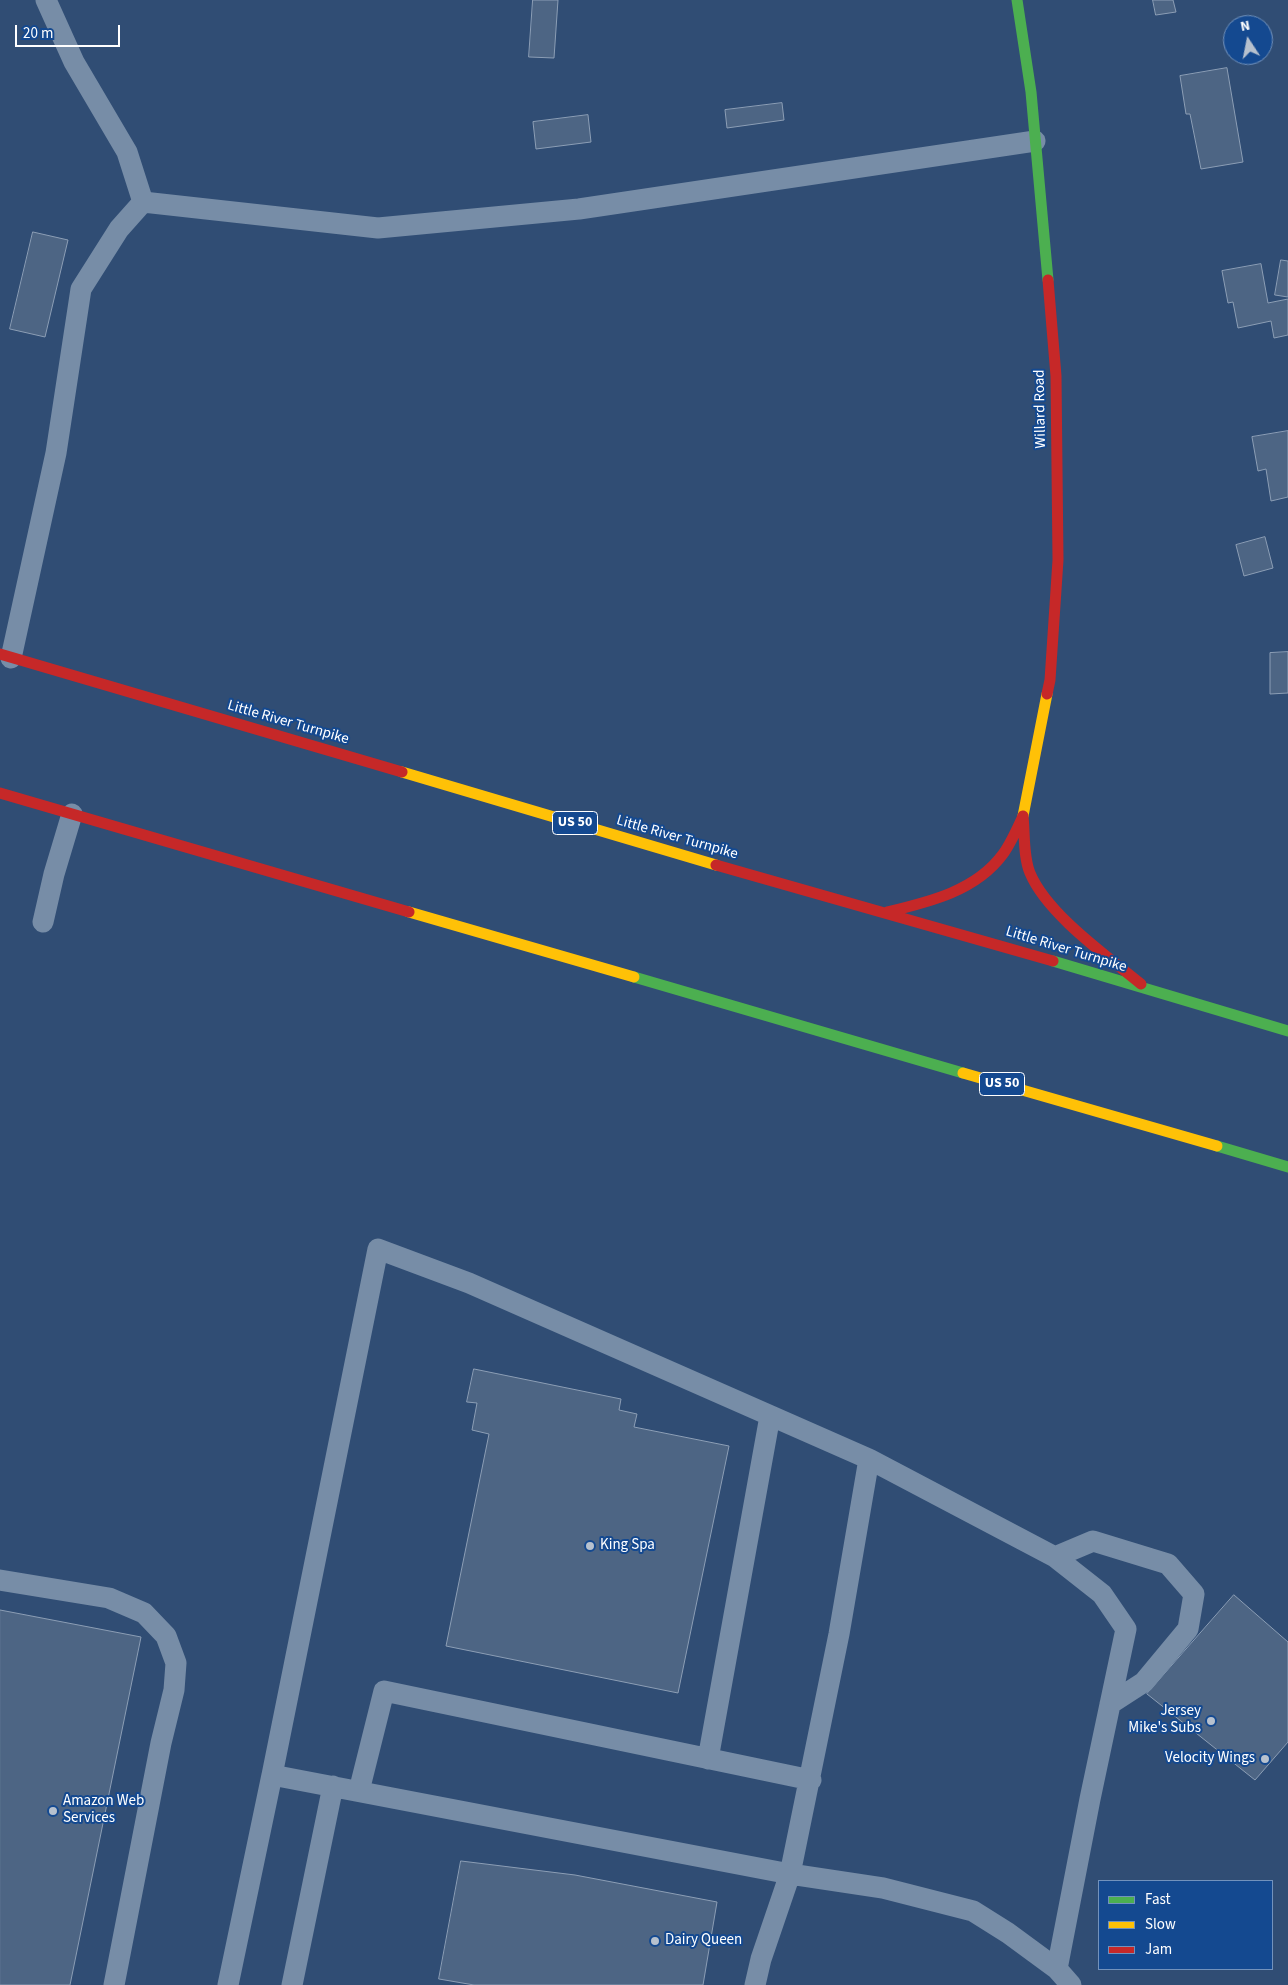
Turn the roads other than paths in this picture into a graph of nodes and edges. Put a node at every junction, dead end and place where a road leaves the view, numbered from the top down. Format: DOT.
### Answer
graph roads {
  1 [pos="46,0"];
  2 [pos="1017,0"];
  3 [pos="1035,141"];
  4 [pos="143,202"];
  5 [pos="6,656"];
  6 [pos="0,793"];
  7 [pos="72,814"];
  8 [pos="1023,816"];
  9 [pos="885,912"];
  10 [pos="43,922"];
  11 [pos="1150,991"];
  12 [pos="1288,1031"];
  13 [pos="1288,1167"];
  14 [pos="770,1416"];
  15 [pos="869,1460"];
  16 [pos="1055,1557"];
  17 [pos="0,1580"];
  18 [pos="1110,1704"];
  19 [pos="708,1759"];
  20 [pos="272,1774"];
  21 [pos="811,1780"];
  22 [pos="333,1786"];
  23 [pos="360,1791"];
  24 [pos="790,1874"];
  25 [pos="1057,1969"];
  26 [pos="114,1985"];
  27 [pos="228,1985"];
  28 [pos="292,1985"];
  29 [pos="755,1985"];
  30 [pos="1071,1985"];
  1 -- 4 [label="lane"];
  2 -- 3 [label="main road, Willard Road"];
  3 -- 4 [label="lane"];
  3 -- 8 [label="main road, Willard Road"];
  4 -- 5 [label="lane"];
  5 -- 9 [label="main road, Little River Turnpike / US 50"];
  6 -- 7 [label="main road, US 50"];
  7 -- 10 [label="lane"];
  7 -- 13 [label="main road, US 50"];
  8 -- 9 [label="main road"];
  8 -- 11 [label="main road"];
  9 -- 11 [label="main road, Little River Turnpike / US 50"];
  11 -- 12 [label="main road, Little River Turnpike / US 50"];
  14 -- 15 [label="lane"];
  14 -- 19 [label="lane"];
  14 -- 20 [label="lane"];
  15 -- 16 [label="lane"];
  15 -- 21 [label="lane"];
  16 -- 18 [label="lane"];
  16 -- 18 [label="lane"];
  17 -- 26 [label="lane"];
  18 -- 25 [label="lane"];
  19 -- 21 [label="lane"];
  19 -- 23 [label="lane"];
  20 -- 22 [label="lane"];
  20 -- 27 [label="lane"];
  21 -- 24 [label="lane"];
  22 -- 23 [label="lane"];
  22 -- 28 [label="lane"];
  23 -- 24 [label="lane"];
  24 -- 25 [label="lane"];
  24 -- 29 [label="lane"];
  25 -- 30 [label="lane"];
}
